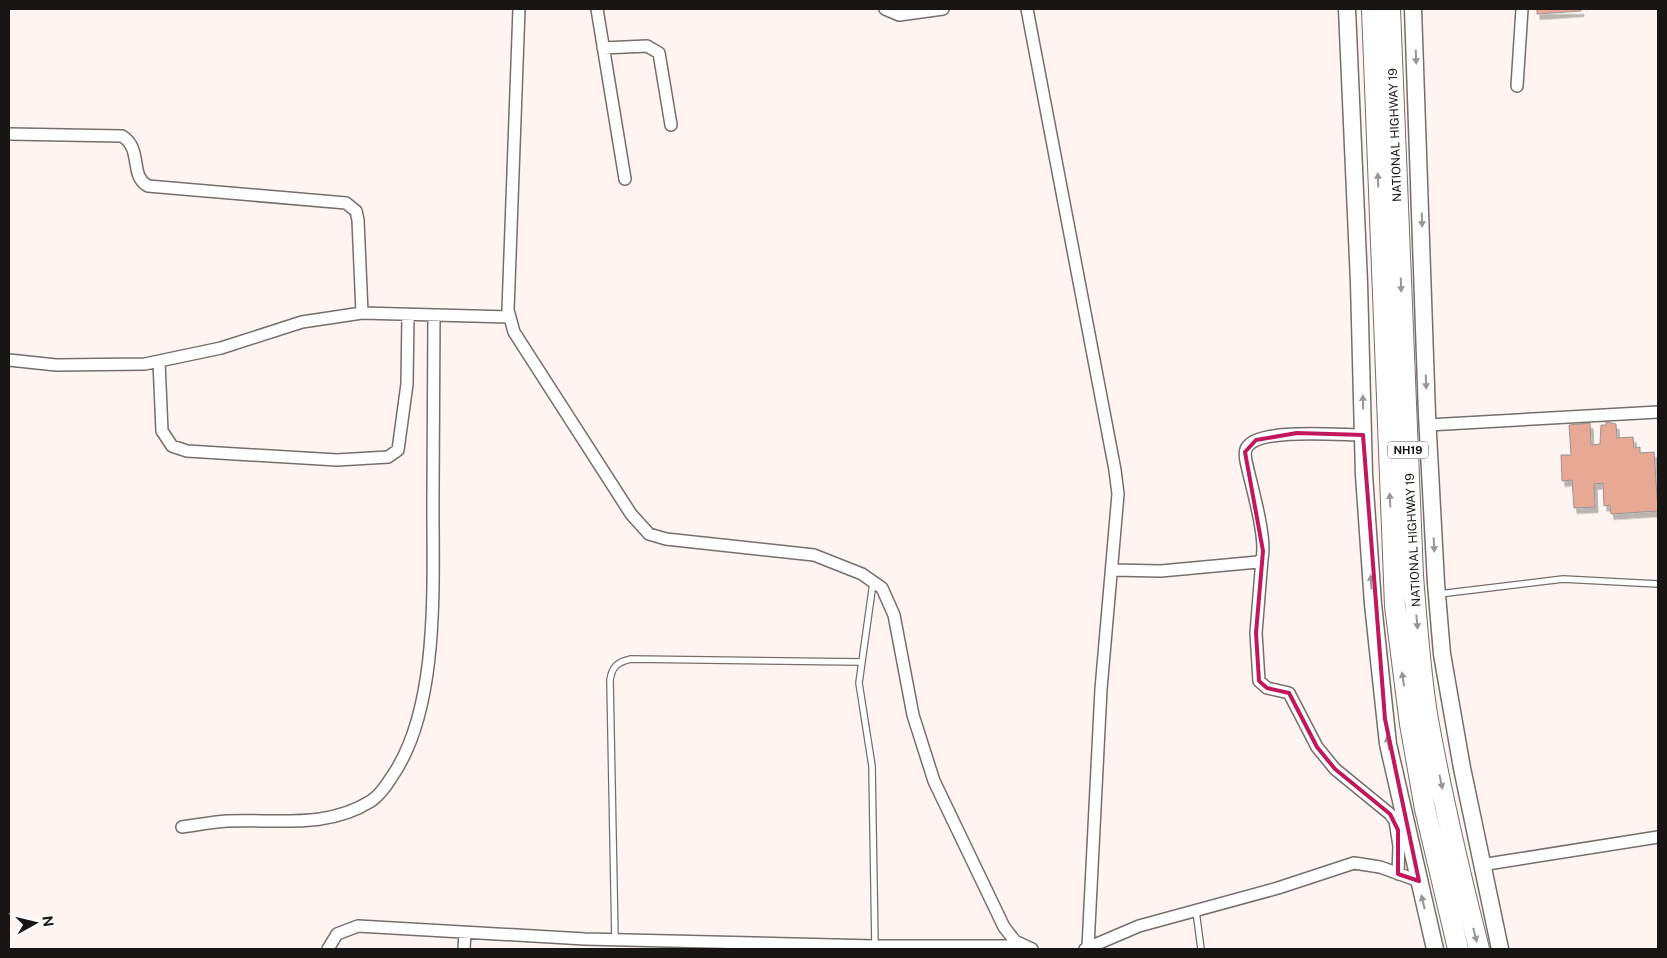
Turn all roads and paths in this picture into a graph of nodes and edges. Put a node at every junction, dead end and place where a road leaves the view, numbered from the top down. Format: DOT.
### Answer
graph roads {
  1 [pos="519,9"];
  2 [pos="597,9"];
  3 [pos="885,9"];
  4 [pos="943,9"];
  5 [pos="1028,9"];
  6 [pos="1347,9"];
  7 [pos="1372,9"];
  8 [pos="1390,9"];
  9 [pos="1413,9"];
  10 [pos="1522,9"];
  11 [pos="603,48"];
  12 [pos="1517,86"];
  13 [pos="671,125"];
  14 [pos="9,134"];
  15 [pos="625,179"];
  16 [pos="362,313"];
  17 [pos="408,315"];
  18 [pos="434,316"];
  19 [pos="509,317"];
  20 [pos="9,360"];
  21 [pos="159,362"];
  22 [pos="1658,412"];
  23 [pos="1428,425"];
  24 [pos="1363,435"];
  25 [pos="1262,559"];
  26 [pos="1112,570"];
  27 [pos="874,580"];
  28 [pos="1658,584"];
  29 [pos="1437,594"];
  30 [pos="862,662"];
  31 [pos="182,828"];
  32 [pos="1658,837"];
  33 [pos="1481,865"];
  34 [pos="1398,874"];
  35 [pos="1419,881"];
  36 [pos="1196,911"];
  37 [pos="465,932"];
  38 [pos="615,940"];
  39 [pos="585,944"];
  40 [pos="875,946"];
  41 [pos="1028,948"];
  42 [pos="1086,948"];
  43 [pos="328,949"];
  44 [pos="464,949"];
  45 [pos="1202,949"];
  46 [pos="1435,949"];
  47 [pos="1458,949"];
  48 [pos="1479,949"];
  49 [pos="1500,949"];
  1 -- 19 [label="street"];
  2 -- 11 [label="street"];
  3 -- 4 [label="street"];
  5 -- 26 [label="street"];
  24 -- 6 [label="main road, one-way"];
  47 -- 7 [label="highway, NH19, one-way"];
  8 -- 48 [label="highway, NATIONAL HIGHWAY 19 / NH19, one-way"];
  9 -- 23 [label="main road, one-way"];
  10 -- 12 [label="street"];
  11 -- 13 [label="street"];
  11 -- 15 [label="street"];
  14 -- 16 [label="street"];
  16 -- 17 [label="street"];
  16 -- 21 [label="street"];
  17 -- 18 [label="street"];
  17 -- 21 [label="street"];
  18 -- 19 [label="street"];
  18 -- 31 [label="street"];
  19 -- 27 [label="street"];
  20 -- 21 [label="street"];
  22 -- 23 [label="street"];
  23 -- 29 [label="main road, one-way"];
  24 -- 25 [label="street"];
  35 -- 24 [label="main road, one-way"];
  25 -- 26 [label="street"];
  25 -- 34 [label="street"];
  26 -- 42 [label="street"];
  27 -- 30 [label="lane"];
  27 -- 41 [label="street"];
  28 -- 29 [label="lane"];
  29 -- 33 [label="main road"];
  30 -- 38 [label="lane"];
  30 -- 40 [label="lane"];
  32 -- 33 [label="street"];
  33 -- 49 [label="main road"];
  34 -- 35 [label="street"];
  34 -- 36 [label="street"];
  46 -- 35 [label="main road, one-way"];
  36 -- 42 [label="street"];
  36 -- 45 [label="lane"];
  37 -- 39 [label="street"];
  37 -- 43 [label="street"];
  37 -- 44 [label="street"];
  38 -- 39 [label="street"];
  38 -- 40 [label="street"];
  40 -- 41 [label="street"];
}
